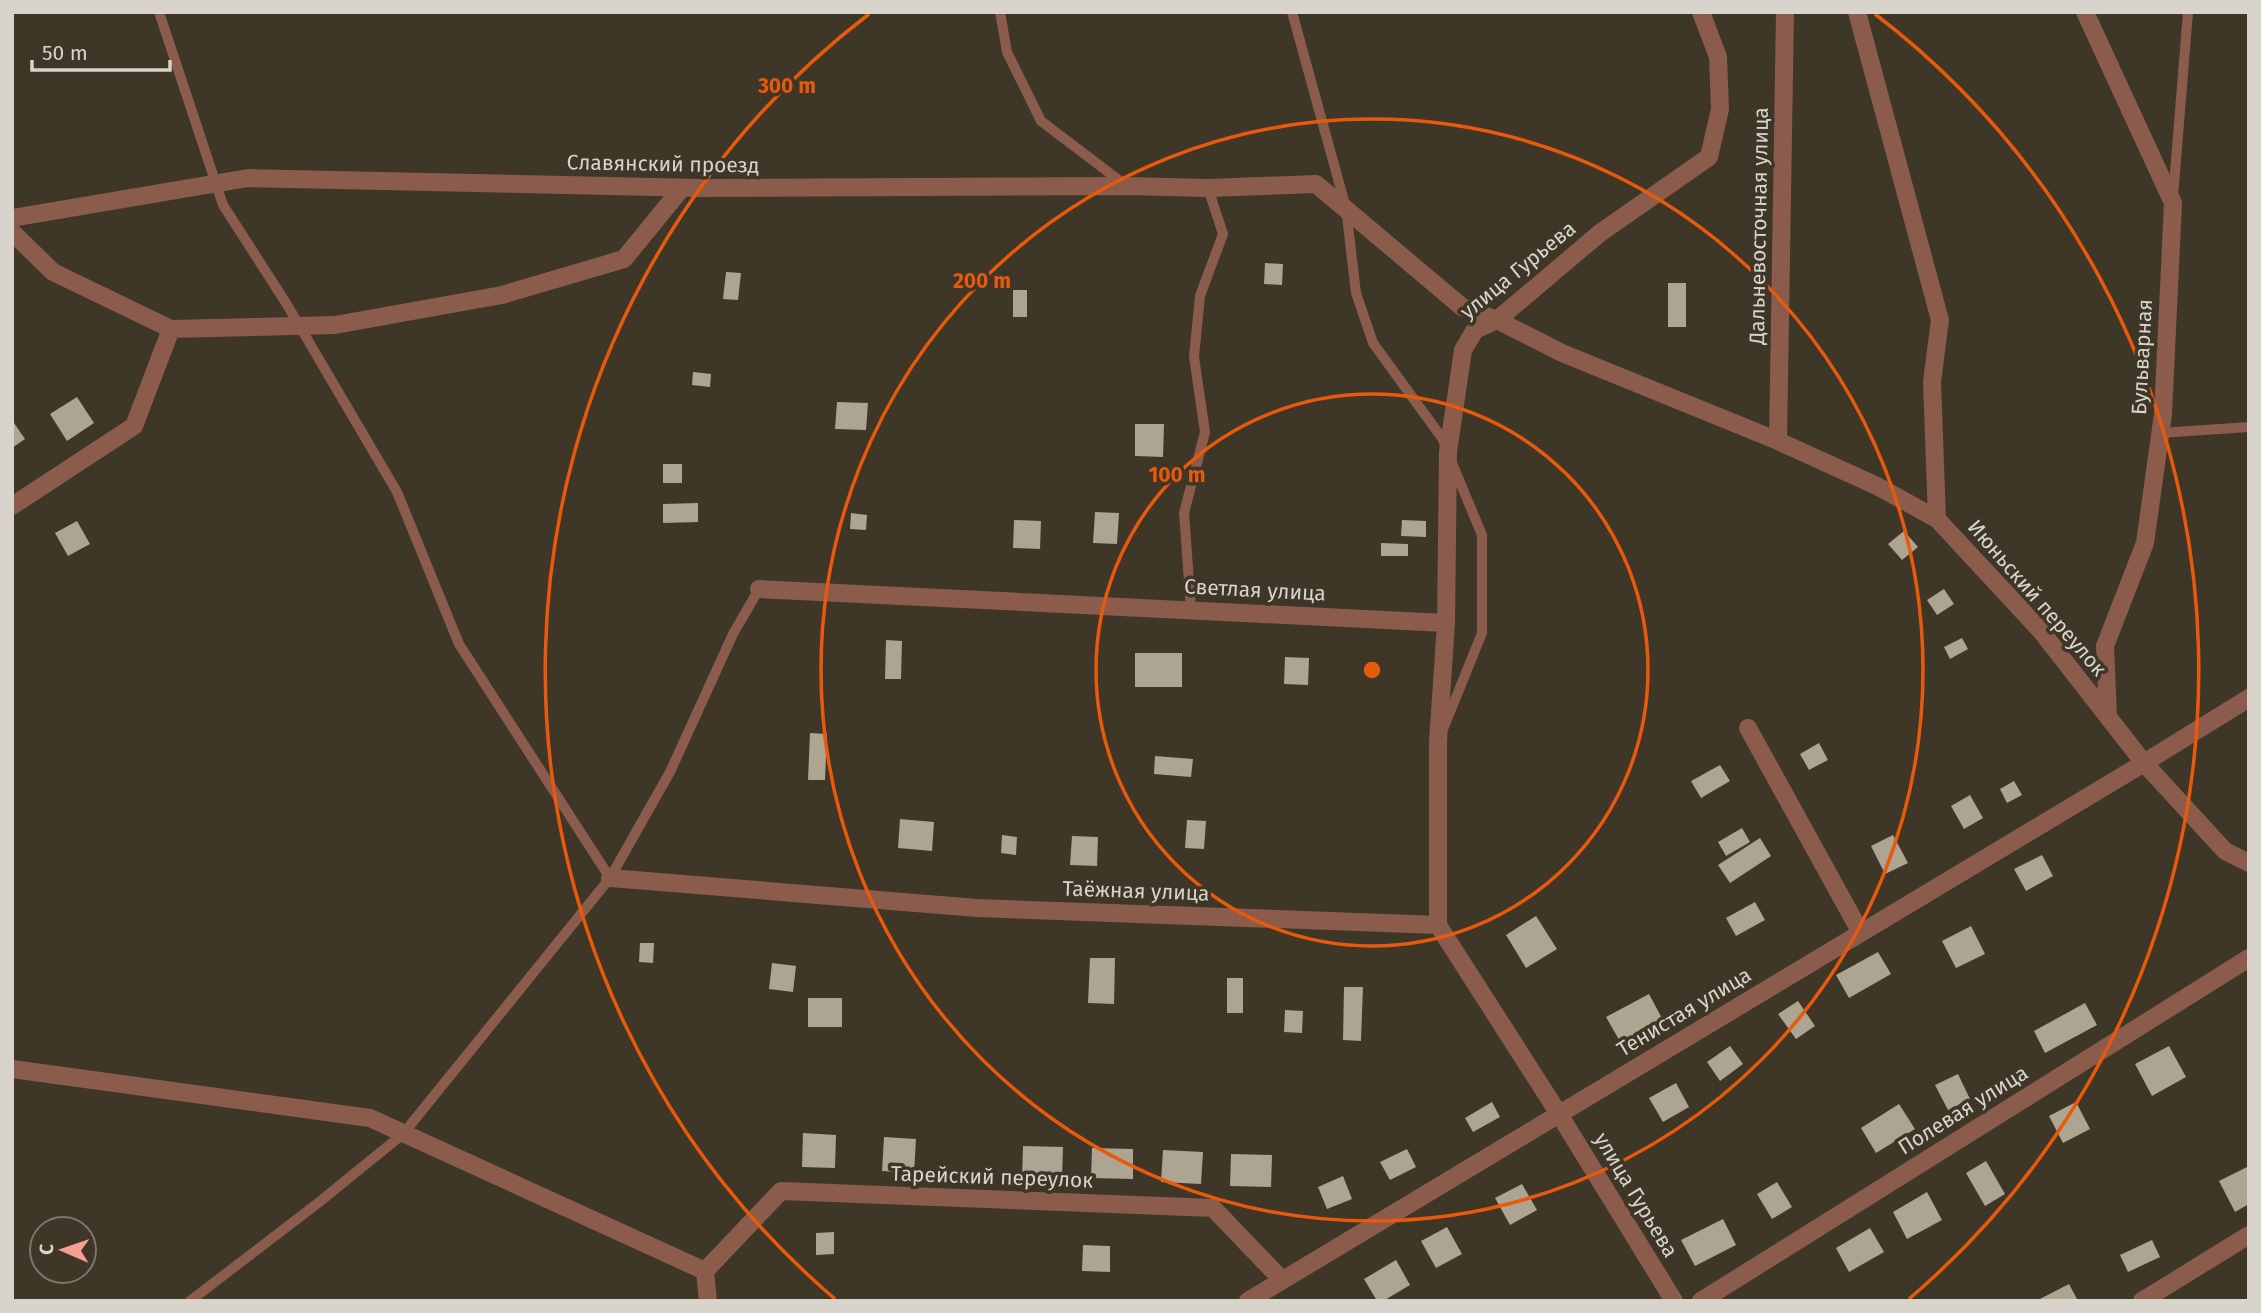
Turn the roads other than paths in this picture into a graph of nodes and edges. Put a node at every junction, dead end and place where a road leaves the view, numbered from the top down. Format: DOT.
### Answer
graph roads {
  1 [pos="159,12"];
  2 [pos="992,12"];
  3 [pos="1000,12"];
  4 [pos="1292,12"];
  5 [pos="1701,12"];
  6 [pos="1785,12"];
  7 [pos="1857,12"];
  8 [pos="2085,12"];
  9 [pos="2188,12"];
  10 [pos="1003,29"];
  11 [pos="216,184"];
  12 [pos="1317,184"];
  13 [pos="1126,186"];
  14 [pos="682,188"];
  15 [pos="1208,188"];
  16 [pos="2173,203"];
  17 [pos="1346,208"];
  18 [pos="12,219"];
  19 [pos="12,232"];
  20 [pos="1497,320"];
  21 [pos="300,326"];
  22 [pos="171,329"];
  23 [pos="2249,427"];
  24 [pos="2160,433"];
  25 [pos="1778,440"];
  26 [pos="1448,452"];
  27 [pos="12,506"];
  28 [pos="1937,519"];
  29 [pos="759,589"];
  30 [pos="1191,609"];
  31 [pos="1446,623"];
  32 [pos="2249,698"];
  33 [pos="2108,716"];
  34 [pos="1748,728"];
  35 [pos="1438,741"];
  36 [pos="2144,763"];
  37 [pos="2249,863"];
  38 [pos="610,878"];
  39 [pos="1438,925"];
  40 [pos="1861,933"];
  41 [pos="2249,958"];
  42 [pos="12,1069"];
  43 [pos="1559,1114"];
  44 [pos="402,1134"];
  45 [pos="2249,1235"];
  46 [pos="705,1270"];
  47 [pos="1281,1279"];
  48 [pos="190,1301"];
  49 [pos="708,1301"];
  50 [pos="1248,1301"];
  51 [pos="1674,1301"];
  52 [pos="1701,1301"];
  53 [pos="2142,1301"];
  1 -- 11 [label="lane"];
  2 -- 10 [label="lane"];
  3 -- 10 [label="lane"];
  4 -- 17 [label="lane"];
  5 -- 20 [label="street, улица Гурьева"];
  6 -- 25 [label="street, Дальневосточная улица"];
  7 -- 28 [label="street"];
  8 -- 16 [label="street, Бульварная"];
  9 -- 16 [label="lane"];
  10 -- 13 [label="lane"];
  11 -- 14 [label="street, Славянский проезд"];
  11 -- 18 [label="street, Славянский проезд"];
  11 -- 21 [label="lane"];
  12 -- 15 [label="street, Славянский проезд"];
  12 -- 17 [label="street, Июньский переулок"];
  13 -- 14 [label="street, Славянский проезд"];
  13 -- 15 [label="street, Славянский проезд"];
  14 -- 21 [label="street"];
  15 -- 30 [label="lane"];
  16 -- 24 [label="street, Бульварная"];
  17 -- 20 [label="street, Июньский переулок"];
  17 -- 26 [label="lane"];
  19 -- 22 [label="street"];
  20 -- 25 [label="street, Июньский переулок"];
  20 -- 26 [label="street, улица Гурьева"];
  21 -- 22 [label="street"];
  21 -- 38 [label="lane"];
  22 -- 27 [label="street"];
  23 -- 24 [label="lane"];
  24 -- 33 [label="street, Бульварная"];
  25 -- 28 [label="street, Июньский переулок"];
  26 -- 31 [label="street, улица Гурьева"];
  26 -- 35 [label="lane"];
  28 -- 33 [label="street, Июньский переулок"];
  29 -- 30 [label="street, Светлая улица"];
  29 -- 38 [label="lane"];
  30 -- 31 [label="street, Светлая улица"];
  31 -- 35 [label="street"];
  32 -- 36 [label="street, Тенистая улица"];
  33 -- 36 [label="street, Июньский переулок"];
  34 -- 40 [label="street"];
  35 -- 39 [label="street"];
  36 -- 37 [label="street, Июньский переулок"];
  36 -- 40 [label="street, Тенистая улица"];
  38 -- 39 [label="street, Таёжная улица"];
  38 -- 44 [label="lane"];
  39 -- 43 [label="street"];
  40 -- 43 [label="street, Тенистая улица"];
  41 -- 52 [label="street, Полевая улица"];
  42 -- 44 [label="street"];
  43 -- 47 [label="street, Тенистая улица"];
  43 -- 51 [label="street, улица Гурьева"];
  44 -- 46 [label="street"];
  44 -- 48 [label="lane"];
  45 -- 53 [label="street"];
  46 -- 47 [label="street, Тарейский переулок"];
  46 -- 49 [label="street"];
  47 -- 50 [label="street, Тенистая улица"];
}
